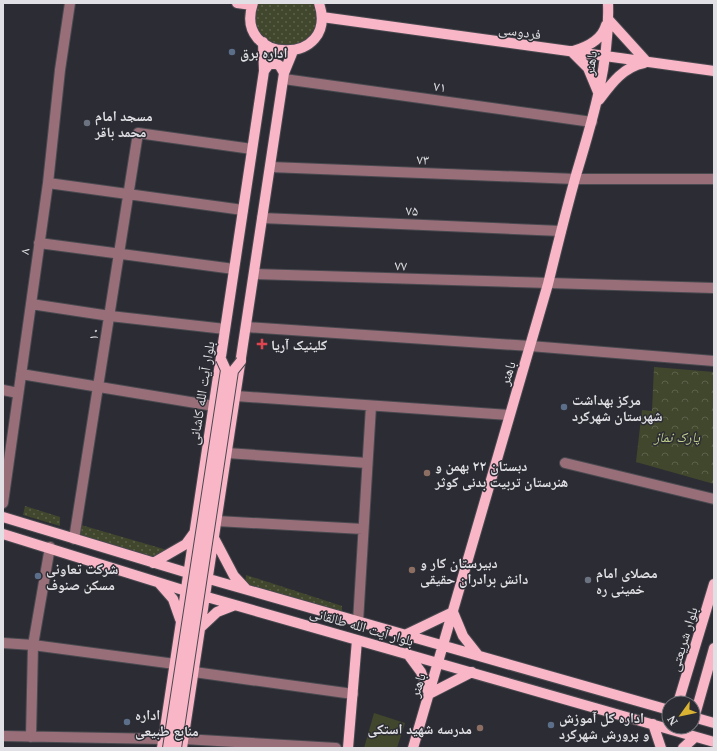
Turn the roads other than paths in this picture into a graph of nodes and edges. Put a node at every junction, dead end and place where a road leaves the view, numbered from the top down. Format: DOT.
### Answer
graph roads {
  1 [pos="70,3"];
  2 [pos="237,3"];
  3 [pos="319,3"];
  4 [pos="608,3"];
  5 [pos="252,4"];
  6 [pos="322,17"];
  7 [pos="608,18"];
  8 [pos="263,42"];
  9 [pos="294,50"];
  10 [pos="571,52"];
  11 [pos="606,56"];
  12 [pos="647,62"];
  13 [pos="264,71"];
  14 [pos="713,71"];
  15 [pos="284,76"];
  16 [pos="598,101"];
  17 [pos="592,122"];
  18 [pos="252,149"];
  19 [pos="270,167"];
  20 [pos="575,179"];
  21 [pos="714,179"];
  22 [pos="48,183"];
  23 [pos="128,195"];
  24 [pos="243,210"];
  25 [pos="262,218"];
  26 [pos="561,231"];
  27 [pos="39,243"];
  28 [pos="120,255"];
  29 [pos="234,269"];
  30 [pos="254,274"];
  31 [pos="548,284"];
  32 [pos="714,288"];
  33 [pos="31,304"];
  34 [pos="110,316"];
  35 [pos="246,327"];
  36 [pos="225,329"];
  37 [pos="530,346"];
  38 [pos="221,359"];
  39 [pos="241,361"];
  40 [pos="714,361"];
  41 [pos="21,374"];
  42 [pos="99,386"];
  43 [pos="3,390"];
  44 [pos="18,393"];
  45 [pos="236,396"];
  46 [pos="214,406"];
  47 [pos="371,406"];
  48 [pos="509,415"];
  49 [pos="227,453"];
  50 [pos="367,463"];
  51 [pos="565,463"];
  52 [pos="714,499"];
  53 [pos="3,503"];
  54 [pos="3,517"];
  55 [pos="217,520"];
  56 [pos="363,529"];
  57 [pos="194,533"];
  58 [pos="3,534"];
  59 [pos="214,538"];
  60 [pos="74,539"];
  61 [pos="50,547"];
  62 [pos="135,557"];
  63 [pos="153,563"];
  64 [pos="130,573"];
  65 [pos="188,573"];
  66 [pos="208,579"];
  67 [pos="154,580"];
  68 [pos="714,584"];
  69 [pos="248,590"];
  70 [pos="186,591"];
  71 [pos="205,596"];
  72 [pos="236,605"];
  73 [pos="453,612"];
  74 [pos="358,622"];
  75 [pos="181,624"];
  76 [pos="201,627"];
  77 [pos="405,635"];
  78 [pos="357,640"];
  79 [pos="3,643"];
  80 [pos="33,645"];
  81 [pos="444,645"];
  82 [pos="714,648"];
  83 [pos="407,653"];
  84 [pos="480,656"];
  85 [pos="439,662"];
  86 [pos="175,664"];
  87 [pos="194,672"];
  88 [pos="472,672"];
  89 [pos="353,694"];
  90 [pos="429,694"];
  91 [pos="680,695"];
  92 [pos="701,696"];
  93 [pos="661,708"];
  94 [pos="714,723"];
  95 [pos="653,724"];
  96 [pos="701,725"];
  97 [pos="661,726"];
  98 [pos="701,732"];
  99 [pos="689,735"];
  100 [pos="3,736"];
  101 [pos="31,737"];
  102 [pos="714,742"];
  103 [pos="183,744"];
  104 [pos="165,745"];
  105 [pos="176,748"];
  106 [pos="336,748"];
  107 [pos="348,748"];
  108 [pos="413,748"];
  109 [pos="660,748"];
  110 [pos="683,748"];
  1 -- 22 [label="street, ۸"];
  2 -- 5 [label="main road"];
  3 -- 6 [label="main road"];
  4 -- 7 [label="main road, باهنر"];
  5 -- 8 [label="main road"];
  6 -- 9 [label="main road"];
  6 -- 10 [label="main road, فردوسی"];
  7 -- 10 [label="main road"];
  7 -- 11 [label="main road, باهنر"];
  7 -- 12 [label="main road"];
  8 -- 9 [label="main road"];
  8 -- 13 [label="main road, بلوار آیت الله کاشانی"];
  9 -- 15 [label="main road"];
  10 -- 11 [label="main road, فردوسی"];
  10 -- 16 [label="main road"];
  11 -- 12 [label="main road, فردوسی"];
  11 -- 16 [label="main road, باهنر"];
  12 -- 14 [label="main road, فردوسی"];
  12 -- 16 [label="main road"];
  13 -- 15 [label="main road"];
  13 -- 18 [label="main road, بلوار آیت الله کاشانی"];
  15 -- 17 [label="street, ۷۱"];
  15 -- 19 [label="main road"];
  16 -- 17 [label="main road, باهنر"];
  17 -- 20 [label="main road, باهنر"];
  18 -- 23 [label="street, ۱۰"];
  18 -- 24 [label="main road, بلوار آیت الله کاشانی"];
  19 -- 20 [label="street, ۷۳"];
  19 -- 25 [label="main road"];
  20 -- 21 [label="street, ۷۳"];
  20 -- 26 [label="main road, باهنر"];
  22 -- 23 [label="street"];
  22 -- 27 [label="street, ۸"];
  23 -- 24 [label="street"];
  23 -- 28 [label="street, ۱۰"];
  24 -- 29 [label="main road, بلوار آیت الله کاشانی"];
  25 -- 26 [label="street, ۷۵"];
  25 -- 30 [label="main road"];
  26 -- 31 [label="main road, باهنر"];
  27 -- 28 [label="street"];
  27 -- 33 [label="street, ۸"];
  28 -- 29 [label="street"];
  28 -- 34 [label="street, ۱۰"];
  29 -- 36 [label="main road, بلوار آیت الله کاشانی"];
  30 -- 31 [label="street, ۷۷"];
  30 -- 35 [label="main road"];
  31 -- 32 [label="street, ۷۷"];
  31 -- 37 [label="main road, باهنر"];
  33 -- 34 [label="street"];
  33 -- 41 [label="street, ۸"];
  34 -- 36 [label="street"];
  34 -- 42 [label="street, ۱۰"];
  35 -- 37 [label="street"];
  35 -- 39 [label="main road"];
  36 -- 38 [label="main road, بلوار آیت الله کاشانی"];
  37 -- 40 [label="street"];
  37 -- 48 [label="main road, باهنر"];
  38 -- 46 [label="main road, بلوار آیت الله کاشانی"];
  38 -- 104 [label="main road, bridge"];
  39 -- 45 [label="main road"];
  39 -- 105 [label="main road, bridge"];
  41 -- 42 [label="street"];
  41 -- 44 [label="street, ۸"];
  42 -- 46 [label="street"];
  42 -- 60 [label="street, ۱۰"];
  43 -- 44 [label="street"];
  44 -- 53 [label="street, ۸"];
  45 -- 47 [label="street"];
  45 -- 49 [label="main road"];
  46 -- 57 [label="main road, بلوار آیت الله کاشانی"];
  47 -- 48 [label="street"];
  47 -- 50 [label="street"];
  48 -- 73 [label="main road, باهنر"];
  49 -- 50 [label="street"];
  49 -- 55 [label="main road"];
  50 -- 56 [label="street"];
  51 -- 52 [label="street"];
  54 -- 60 [label="main road, بلوار آیت الله طالقانی"];
  55 -- 56 [label="street"];
  55 -- 59 [label="main road"];
  56 -- 74 [label="street"];
  57 -- 63 [label="main road"];
  57 -- 65 [label="main road, بلوار آیت الله کاشانی"];
  58 -- 61 [label="main road, بلوار آیت الله طالقانی"];
  59 -- 66 [label="main road"];
  59 -- 69 [label="main road"];
  60 -- 62 [label="main road, بلوار آیت الله طالقانی"];
  61 -- 64 [label="main road, بلوار آیت الله طالقانی"];
  61 -- 80 [label="street"];
  62 -- 63 [label="main road, بلوار آیت الله طالقانی"];
  62 -- 64 [label="main road"];
  63 -- 65 [label="main road, بلوار آیت الله طالقانی"];
  64 -- 67 [label="main road, بلوار آیت الله طالقانی"];
  65 -- 66 [label="main road, بلوار آیت الله طالقانی"];
  65 -- 70 [label="main road, بلوار آیت الله کاشانی"];
  66 -- 69 [label="main road, بلوار آیت الله طالقانی"];
  66 -- 71 [label="main road"];
  67 -- 70 [label="main road, بلوار آیت الله طالقانی"];
  67 -- 75 [label="main road"];
  68 -- 91 [label="main road, بلوار شریعتی"];
  69 -- 74 [label="main road, بلوار آیت الله طالقانی"];
  70 -- 71 [label="main road, بلوار آیت الله طالقانی"];
  70 -- 75 [label="main road, بلوار آیت الله کاشانی"];
  71 -- 72 [label="main road, بلوار آیت الله طالقانی"];
  71 -- 76 [label="main road"];
  72 -- 76 [label="main road"];
  72 -- 78 [label="main road, بلوار آیت الله طالقانی"];
  73 -- 77 [label="main road"];
  73 -- 81 [label="main road, باهنر"];
  73 -- 84 [label="main road"];
  74 -- 77 [label="main road, بلوار آیت الله طالقانی"];
  75 -- 86 [label="main road, بلوار آیت الله کاشانی"];
  76 -- 87 [label="main road"];
  77 -- 81 [label="main road, بلوار آیت الله طالقانی"];
  78 -- 83 [label="main road, بلوار آیت الله طالقانی"];
  78 -- 89 [label="main road"];
  79 -- 80 [label="street"];
  80 -- 86 [label="street"];
  80 -- 101 [label="street"];
  81 -- 84 [label="main road, بلوار آیت الله طالقانی"];
  81 -- 85 [label="main road, باهنر"];
  82 -- 92 [label="main road"];
  83 -- 85 [label="main road, بلوار آیت الله طالقانی"];
  83 -- 90 [label="main road"];
  84 -- 93 [label="main road, بلوار آیت الله طالقانی"];
  85 -- 88 [label="main road, بلوار آیت الله طالقانی"];
  85 -- 90 [label="main road, باهنر"];
  86 -- 104 [label="main road, بلوار آیت الله کاشانی"];
  87 -- 89 [label="street"];
  87 -- 103 [label="main road"];
  88 -- 90 [label="main road"];
  88 -- 95 [label="main road, بلوار آیت الله طالقانی"];
  89 -- 107 [label="main road"];
  90 -- 108 [label="main road, باهنر"];
  94 -- 96 [label="main road, بلوار آیت الله طالقانی"];
  95 -- 97 [label="main road, بلوار آیت الله طالقانی"];
  95 -- 109 [label="main road"];
  98 -- 102 [label="main road, بلوار آیت الله طالقانی"];
  99 -- 110 [label="main road"];
  100 -- 101 [label="street"];
  101 -- 104 [label="street"];
  103 -- 106 [label="street"];
}
